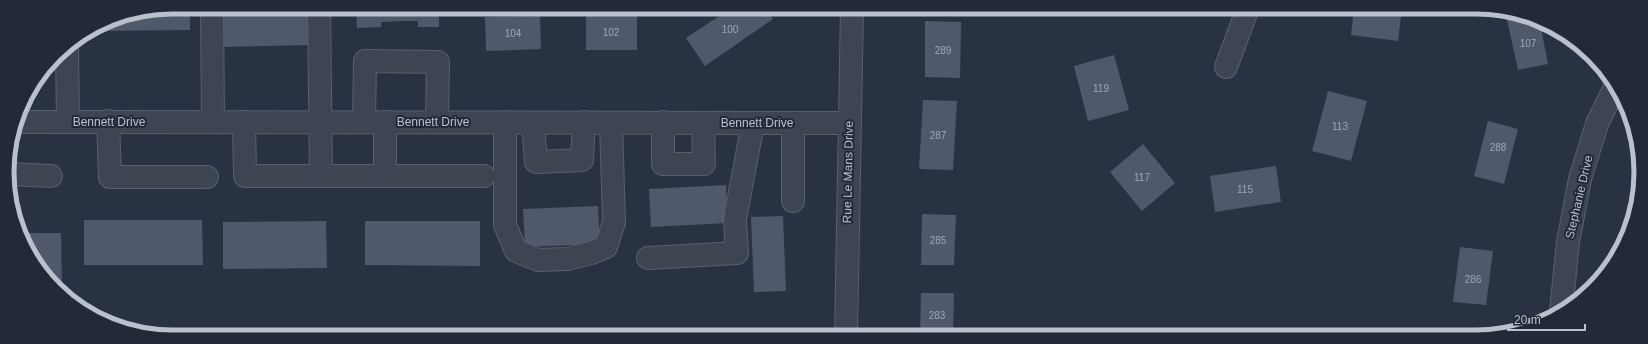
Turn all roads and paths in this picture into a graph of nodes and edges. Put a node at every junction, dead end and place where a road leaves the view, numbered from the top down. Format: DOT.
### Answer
graph roads {
  1 [pos="212,14"];
  2 [pos="319,14"];
  3 [pos="852,14"];
  4 [pos="1246,14"];
  5 [pos="67,54"];
  6 [pos="1226,67"];
  7 [pos="1612,92"];
  8 [pos="22,122"];
  9 [pos="68,122"];
  10 [pos="108,122"];
  11 [pos="213,122"];
  12 [pos="244,122"];
  13 [pos="320,122"];
  14 [pos="364,122"];
  15 [pos="386,122"];
  16 [pos="437,122"];
  17 [pos="505,122"];
  18 [pos="533,122"];
  19 [pos="584,122"];
  20 [pos="663,122"];
  21 [pos="611,123"];
  22 [pos="703,123"];
  23 [pos="753,123"];
  24 [pos="793,123"];
  25 [pos="849,123"];
  26 [pos="14,174"];
  27 [pos="51,176"];
  28 [pos="321,176"];
  29 [pos="385,176"];
  30 [pos="484,176"];
  31 [pos="207,177"];
  32 [pos="793,201"];
  33 [pos="648,258"];
  34 [pos="1562,305"];
  35 [pos="846,330"];
  1 -- 11 [label="street"];
  2 -- 13 [label="street"];
  3 -- 25 [label="street, Rue Le Mans Drive"];
  4 -- 6 [label="street"];
  5 -- 9 [label="street"];
  7 -- 34 [label="street, Stephanie Drive"];
  8 -- 9 [label="street, Bennett Drive"];
  9 -- 10 [label="street, Bennett Drive"];
  10 -- 11 [label="street, Bennett Drive"];
  10 -- 31 [label="street"];
  11 -- 12 [label="street, Bennett Drive"];
  12 -- 13 [label="street, Bennett Drive"];
  12 -- 28 [label="street"];
  13 -- 14 [label="street, Bennett Drive"];
  13 -- 28 [label="street"];
  14 -- 15 [label="street, Bennett Drive"];
  14 -- 16 [label="street"];
  15 -- 16 [label="street, Bennett Drive"];
  15 -- 29 [label="street"];
  16 -- 17 [label="street, Bennett Drive"];
  17 -- 18 [label="street, Bennett Drive"];
  17 -- 21 [label="street"];
  18 -- 19 [label="street, Bennett Drive"];
  18 -- 19 [label="street"];
  19 -- 21 [label="street, Bennett Drive"];
  20 -- 21 [label="street, Bennett Drive"];
  20 -- 22 [label="street, Bennett Drive"];
  20 -- 22 [label="street"];
  22 -- 23 [label="street, Bennett Drive"];
  23 -- 24 [label="street, Bennett Drive"];
  23 -- 33 [label="street"];
  24 -- 25 [label="street, Bennett Drive"];
  24 -- 32 [label="street"];
  25 -- 35 [label="street, Rue Le Mans Drive"];
  26 -- 27 [label="street"];
  28 -- 29 [label="street"];
  29 -- 30 [label="street"];
}
